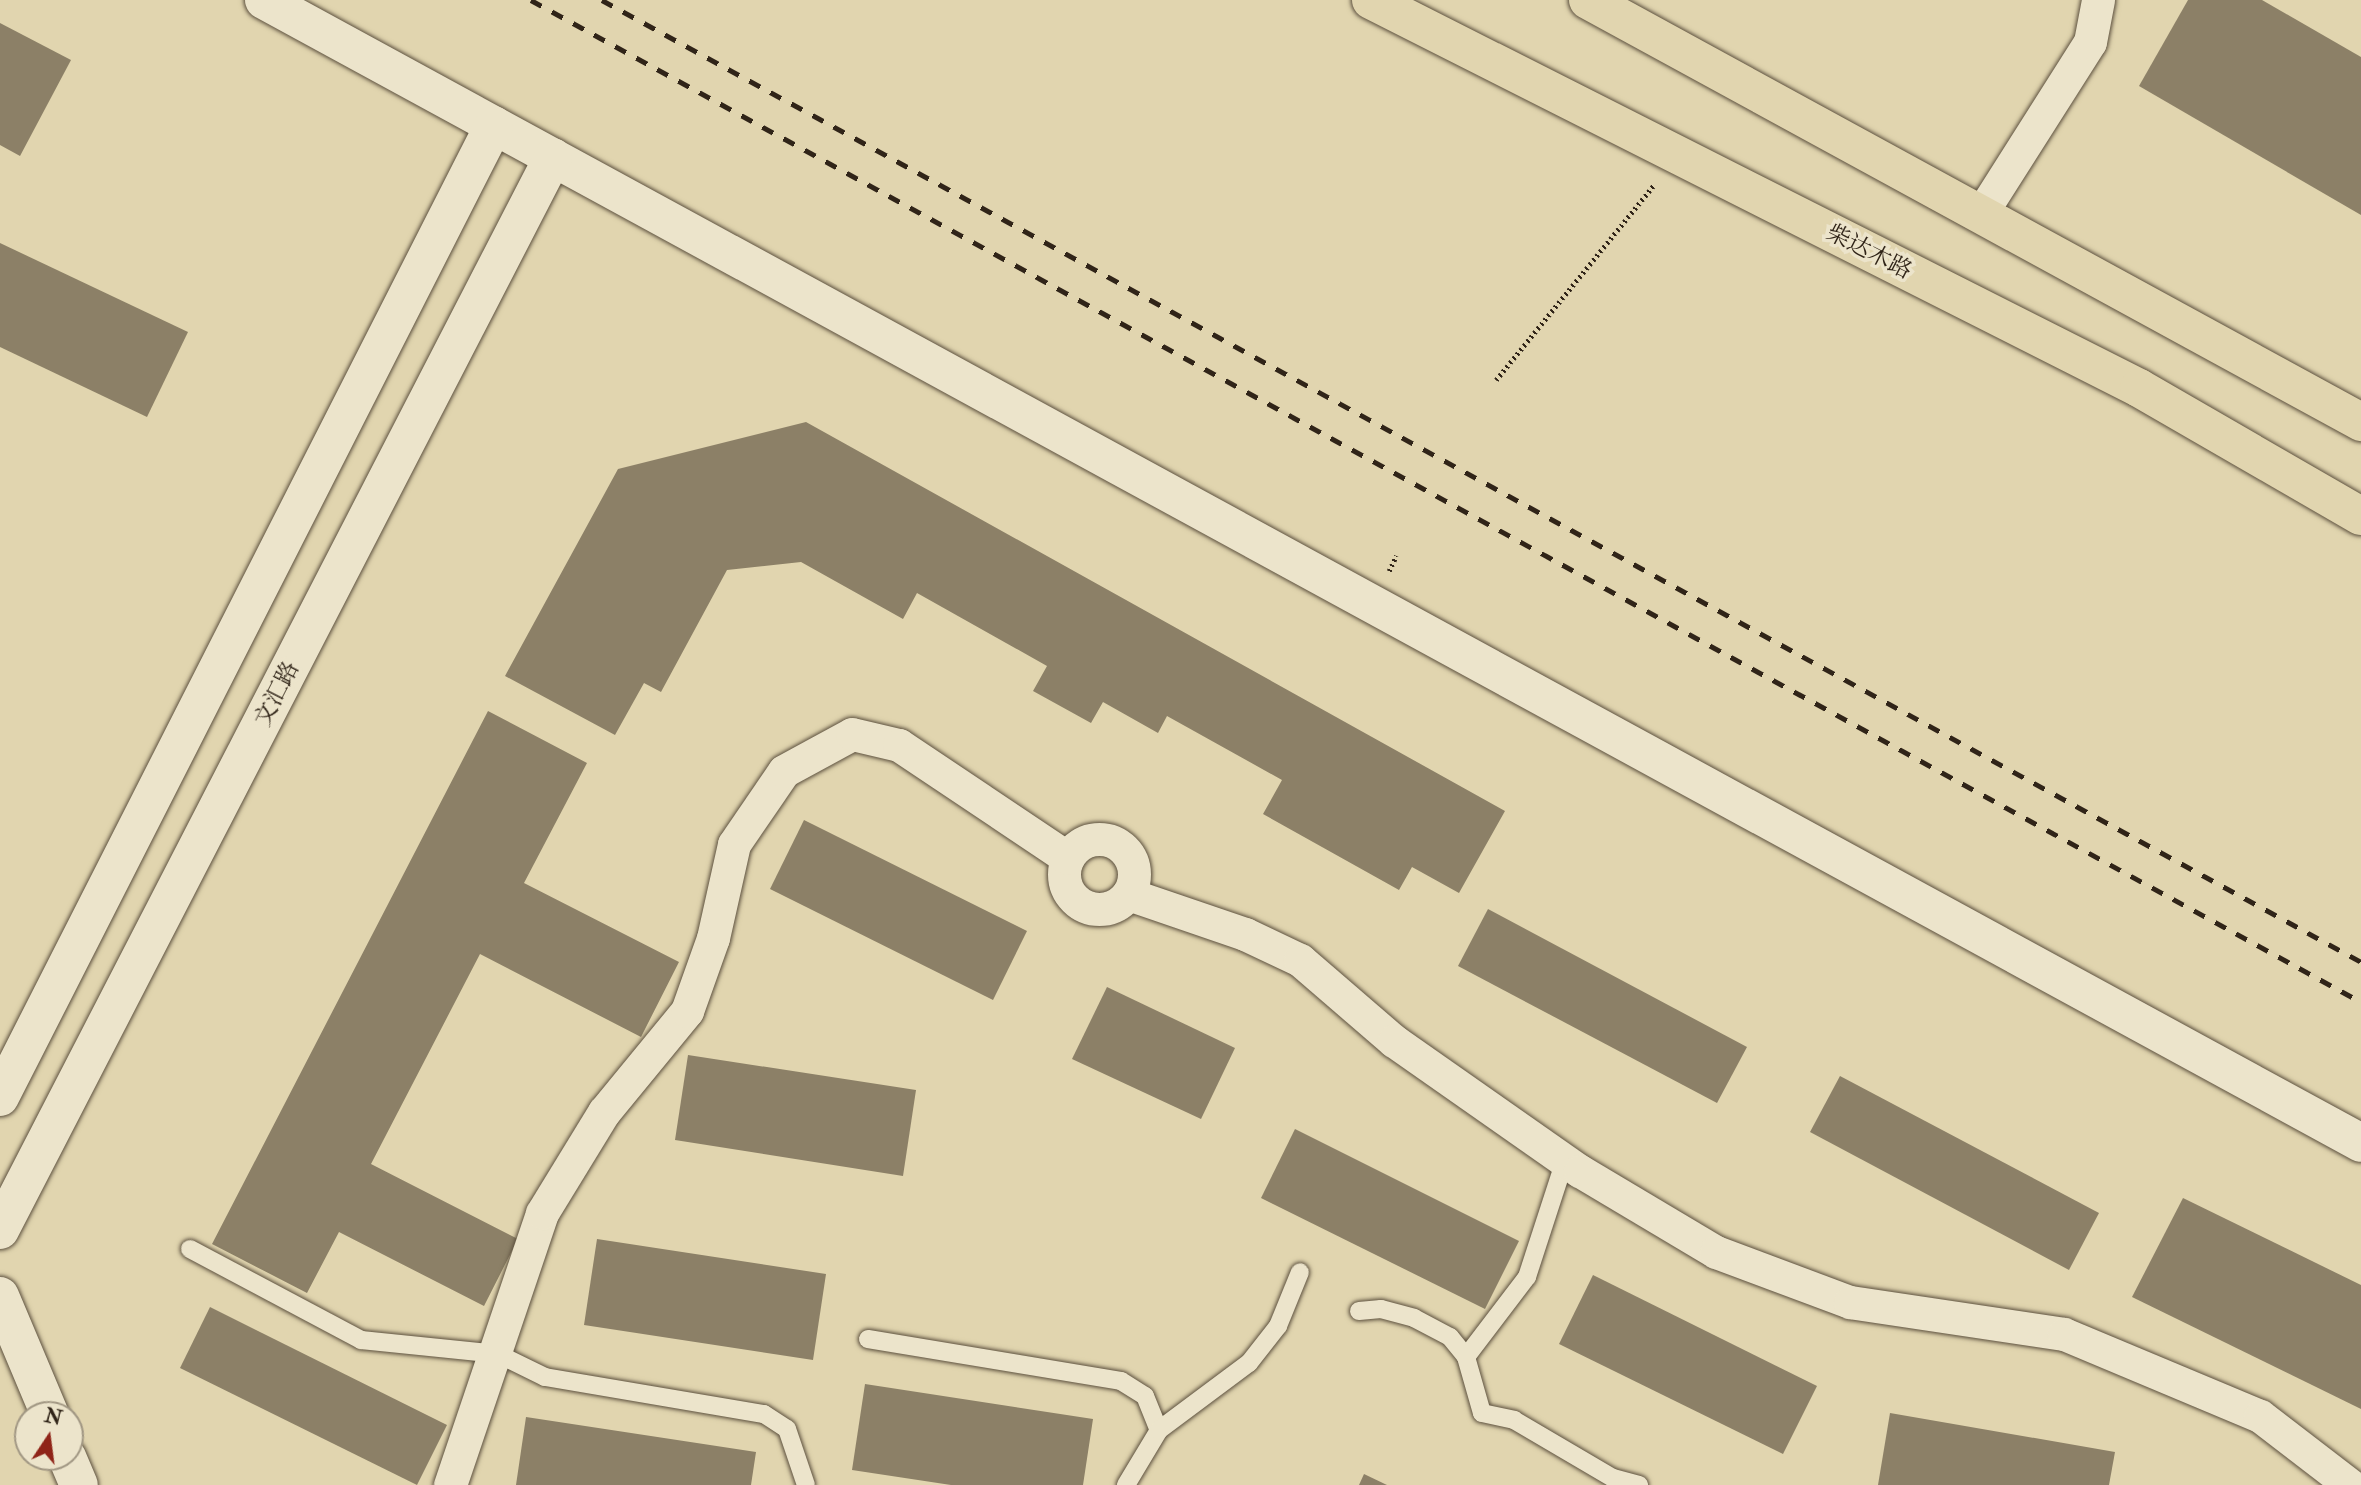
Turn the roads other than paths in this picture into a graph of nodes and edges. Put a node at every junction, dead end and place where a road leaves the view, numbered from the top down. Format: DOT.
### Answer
graph roads {
  1 [pos="264,0"];
  2 [pos="1371,0"];
  3 [pos="1588,0"];
  4 [pos="2098,0"];
  5 [pos="494,125"];
  6 [pos="554,157"];
  7 [pos="1982,212"];
  8 [pos="2361,422"];
  9 [pos="2361,516"];
  10 [pos="1068,858"];
  11 [pos="1128,894"];
  12 [pos="0,1097"];
  13 [pos="2361,1143"];
  14 [pos="1565,1160"];
  15 [pos="0,1230"];
  16 [pos="190,1250"];
  17 [pos="1300,1272"];
  18 [pos="0,1296"];
  19 [pos="1359,1311"];
  20 [pos="868,1339"];
  21 [pos="498,1354"];
  22 [pos="1466,1357"];
  23 [pos="44,1401"];
  24 [pos="1159,1430"];
  25 [pos="450,1485"];
  26 [pos="806,1485"];
  27 [pos="1126,1485"];
  28 [pos="1639,1485"];
  29 [pos="2350,1485"];
  1 -- 5 [label="street"];
  2 -- 9 [label="highway, 柴达木路"];
  3 -- 7 [label="highway"];
  4 -- 7 [label="street"];
  5 -- 6 [label="street"];
  5 -- 12 [label="street"];
  6 -- 13 [label="street"];
  6 -- 15 [label="street, 文汇路"];
  7 -- 8 [label="highway"];
  10 -- 11 [label="street"];
  10 -- 11 [label="street"];
  10 -- 21 [label="street"];
  11 -- 14 [label="street"];
  14 -- 22 [label="lane"];
  14 -- 29 [label="street"];
  16 -- 21 [label="lane"];
  17 -- 24 [label="lane"];
  18 -- 23 [label="street"];
  19 -- 22 [label="lane"];
  20 -- 24 [label="lane"];
  21 -- 25 [label="street"];
  21 -- 26 [label="lane"];
  22 -- 28 [label="lane"];
  24 -- 27 [label="lane"];
}
